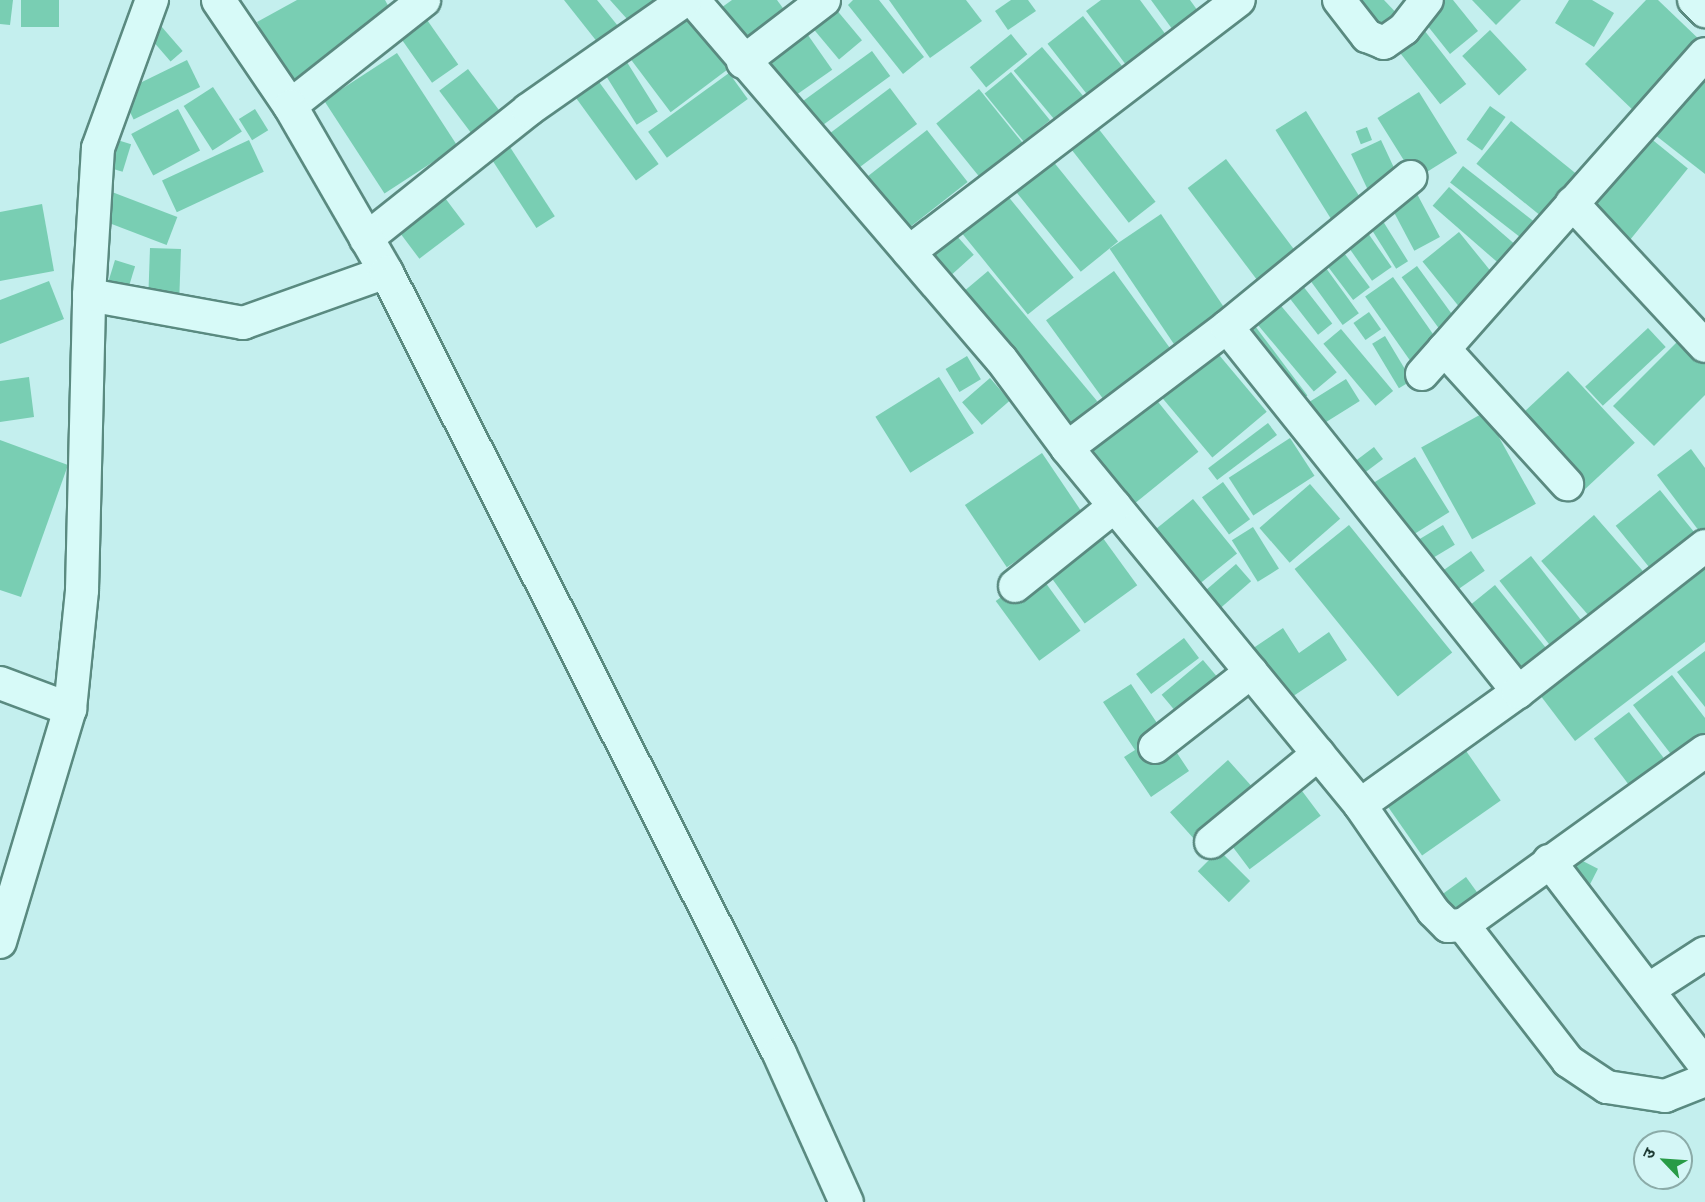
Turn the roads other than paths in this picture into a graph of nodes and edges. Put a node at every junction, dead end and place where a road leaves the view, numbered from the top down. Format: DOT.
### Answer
graph roads {
  1 [pos="152,0"];
  2 [pos="218,0"];
  3 [pos="424,0"];
  4 [pos="686,0"];
  5 [pos="693,0"];
  6 [pos="824,0"];
  7 [pos="1239,0"];
  8 [pos="1339,0"];
  9 [pos="1427,0"];
  10 [pos="1694,0"];
  11 [pos="1705,11"];
  12 [pos="1705,54"];
  13 [pos="743,62"];
  14 [pos="290,106"];
  15 [pos="1410,177"];
  16 [pos="1572,204"];
  17 [pos="366,239"];
  18 [pos="909,252"];
  19 [pos="386,272"];
  20 [pos="89,295"];
  21 [pos="1227,327"];
  22 [pos="1705,346"];
  23 [pos="1444,349"];
  24 [pos="1422,374"];
  25 [pos="1067,448"];
  26 [pos="1567,484"];
  27 [pos="1115,506"];
  28 [pos="1705,546"];
  29 [pos="1015,586"];
  30 [pos="1251,672"];
  31 [pos="0,683"];
  32 [pos="1518,692"];
  33 [pos="70,709"];
  34 [pos="1155,747"];
  35 [pos="1705,751"];
  36 [pos="1318,754"];
  37 [pos="1360,805"];
  38 [pos="1211,842"];
  39 [pos="1549,861"];
  40 [pos="1463,925"];
  41 [pos="0,942"];
  42 [pos="1705,953"];
  43 [pos="1648,990"];
  44 [pos="1705,1065"];
  45 [pos="1705,1080"];
  46 [pos="846,1202"];
  1 -- 20 [label="street"];
  2 -- 14 [label="street"];
  3 -- 14 [label="street"];
  4 -- 17 [label="street"];
  5 -- 13 [label="street"];
  6 -- 13 [label="street"];
  7 -- 18 [label="street"];
  8 -- 9 [label="street"];
  10 -- 11 [label="street"];
  12 -- 16 [label="street"];
  13 -- 18 [label="street"];
  14 -- 17 [label="street"];
  15 -- 21 [label="street"];
  16 -- 22 [label="street"];
  16 -- 23 [label="street"];
  17 -- 19 [label="street"];
  18 -- 25 [label="street"];
  19 -- 20 [label="street"];
  19 -- 46 [label="street"];
  20 -- 33 [label="street"];
  21 -- 25 [label="street"];
  21 -- 32 [label="street"];
  23 -- 24 [label="street"];
  23 -- 26 [label="street"];
  25 -- 27 [label="street"];
  27 -- 29 [label="street"];
  27 -- 30 [label="street"];
  28 -- 32 [label="street"];
  30 -- 34 [label="street"];
  30 -- 36 [label="street"];
  31 -- 33 [label="street"];
  32 -- 37 [label="street"];
  33 -- 41 [label="street"];
  35 -- 39 [label="street"];
  36 -- 37 [label="street"];
  36 -- 38 [label="street"];
  37 -- 40 [label="street"];
  39 -- 40 [label="street"];
  39 -- 43 [label="street"];
  40 -- 45 [label="street"];
  42 -- 43 [label="street"];
  43 -- 44 [label="street"];
}
